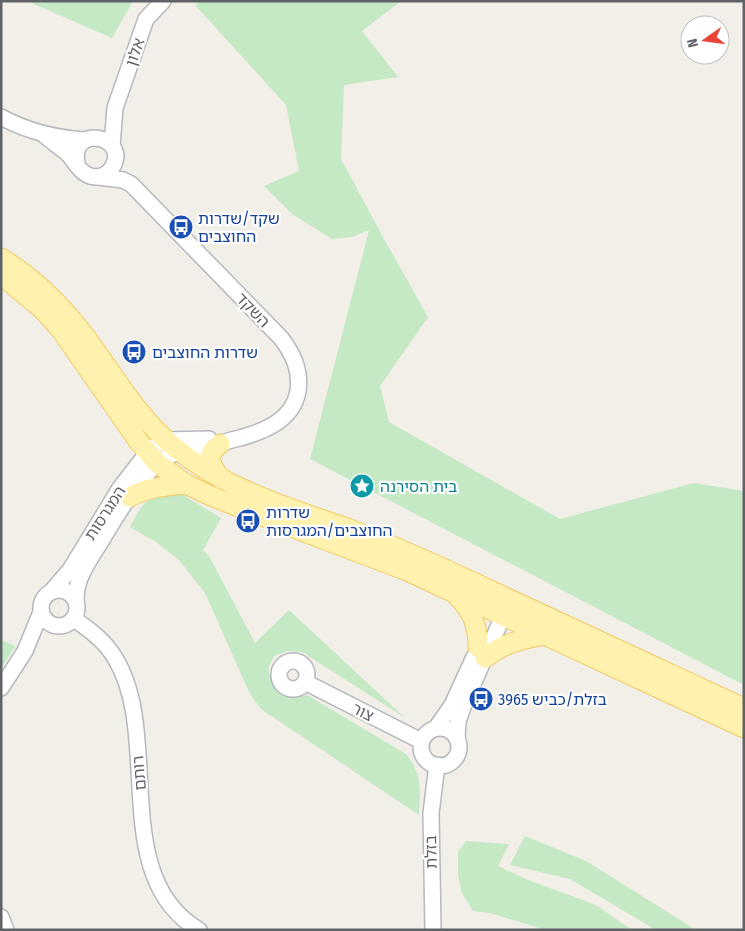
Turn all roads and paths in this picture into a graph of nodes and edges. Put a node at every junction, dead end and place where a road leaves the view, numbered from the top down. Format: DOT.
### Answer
graph roads {
  1 [pos="163,1"];
  2 [pos="115,108"];
  3 [pos="1,117"];
  4 [pos="43,134"];
  5 [pos="87,139"];
  6 [pos="113,150"];
  7 [pos="77,164"];
  8 [pos="98,176"];
  9 [pos="131,184"];
  10 [pos="1,258"];
  11 [pos="1,275"];
  12 [pos="240,438"];
  13 [pos="220,444"];
  14 [pos="172,446"];
  15 [pos="153,458"];
  16 [pos="221,479"];
  17 [pos="186,484"];
  18 [pos="130,497"];
  19 [pos="51,592"];
  20 [pos="455,593"];
  21 [pos="76,602"];
  22 [pos="501,608"];
  23 [pos="41,612"];
  24 [pos="74,619"];
  25 [pos="55,626"];
  26 [pos="546,636"];
  27 [pos="25,651"];
  28 [pos="482,652"];
  29 [pos="305,682"];
  30 [pos="1,688"];
  31 [pos="744,708"];
  32 [pos="436,728"];
  33 [pos="744,728"];
  34 [pos="457,738"];
  35 [pos="421,741"];
  36 [pos="436,770"];
  37 [pos="1,917"];
  38 [pos="6,930"];
  39 [pos="199,930"];
  40 [pos="433,930"];
  1 -- 2 [label="street, אלון"];
  2 -- 5 [label="street, אלון"];
  2 -- 6 [label="street, אלון"];
  3 -- 4 [label="street"];
  4 -- 5 [label="street"];
  4 -- 7 [label="street"];
  5 -- 6 [label="street"];
  5 -- 7 [label="street"];
  6 -- 8 [label="street"];
  6 -- 9 [label="street, השקד"];
  7 -- 8 [label="street"];
  8 -- 9 [label="street"];
  9 -- 12 [label="street, השקד"];
  10 -- 14 [label="main road"];
  11 -- 15 [label="main road"];
  12 -- 13 [label="street, השקד"];
  12 -- 14 [label="street, השקד"];
  13 -- 14 [label="street, השקד"];
  13 -- 16 [label="main road"];
  14 -- 15 [label="street, המגרסות"];
  14 -- 16 [label="main road"];
  15 -- 17 [label="main road"];
  15 -- 18 [label="street, המגרסות"];
  15 -- 19 [label="street, המגרסות"];
  16 -- 22 [label="main road"];
  17 -- 18 [label="main road"];
  17 -- 20 [label="main road"];
  18 -- 21 [label="street, המגרסות"];
  19 -- 21 [label="street"];
  19 -- 23 [label="street"];
  20 -- 22 [label="main road"];
  20 -- 28 [label="main road"];
  21 -- 24 [label="street"];
  22 -- 26 [label="main road"];
  22 -- 28 [label="street"];
  22 -- 31 [label="main road"];
  23 -- 25 [label="street"];
  23 -- 27 [label="street"];
  24 -- 25 [label="street"];
  24 -- 39 [label="street, רותם"];
  25 -- 27 [label="street"];
  26 -- 28 [label="main road"];
  26 -- 33 [label="main road"];
  27 -- 30 [label="street"];
  28 -- 32 [label="street"];
  28 -- 34 [label="street"];
  29 -- 35 [label="street, צור"];
  32 -- 34 [label="street"];
  32 -- 35 [label="street"];
  34 -- 36 [label="street"];
  35 -- 36 [label="street"];
  36 -- 40 [label="street, בזלת"];
  37 -- 38 [label="street"];
}
